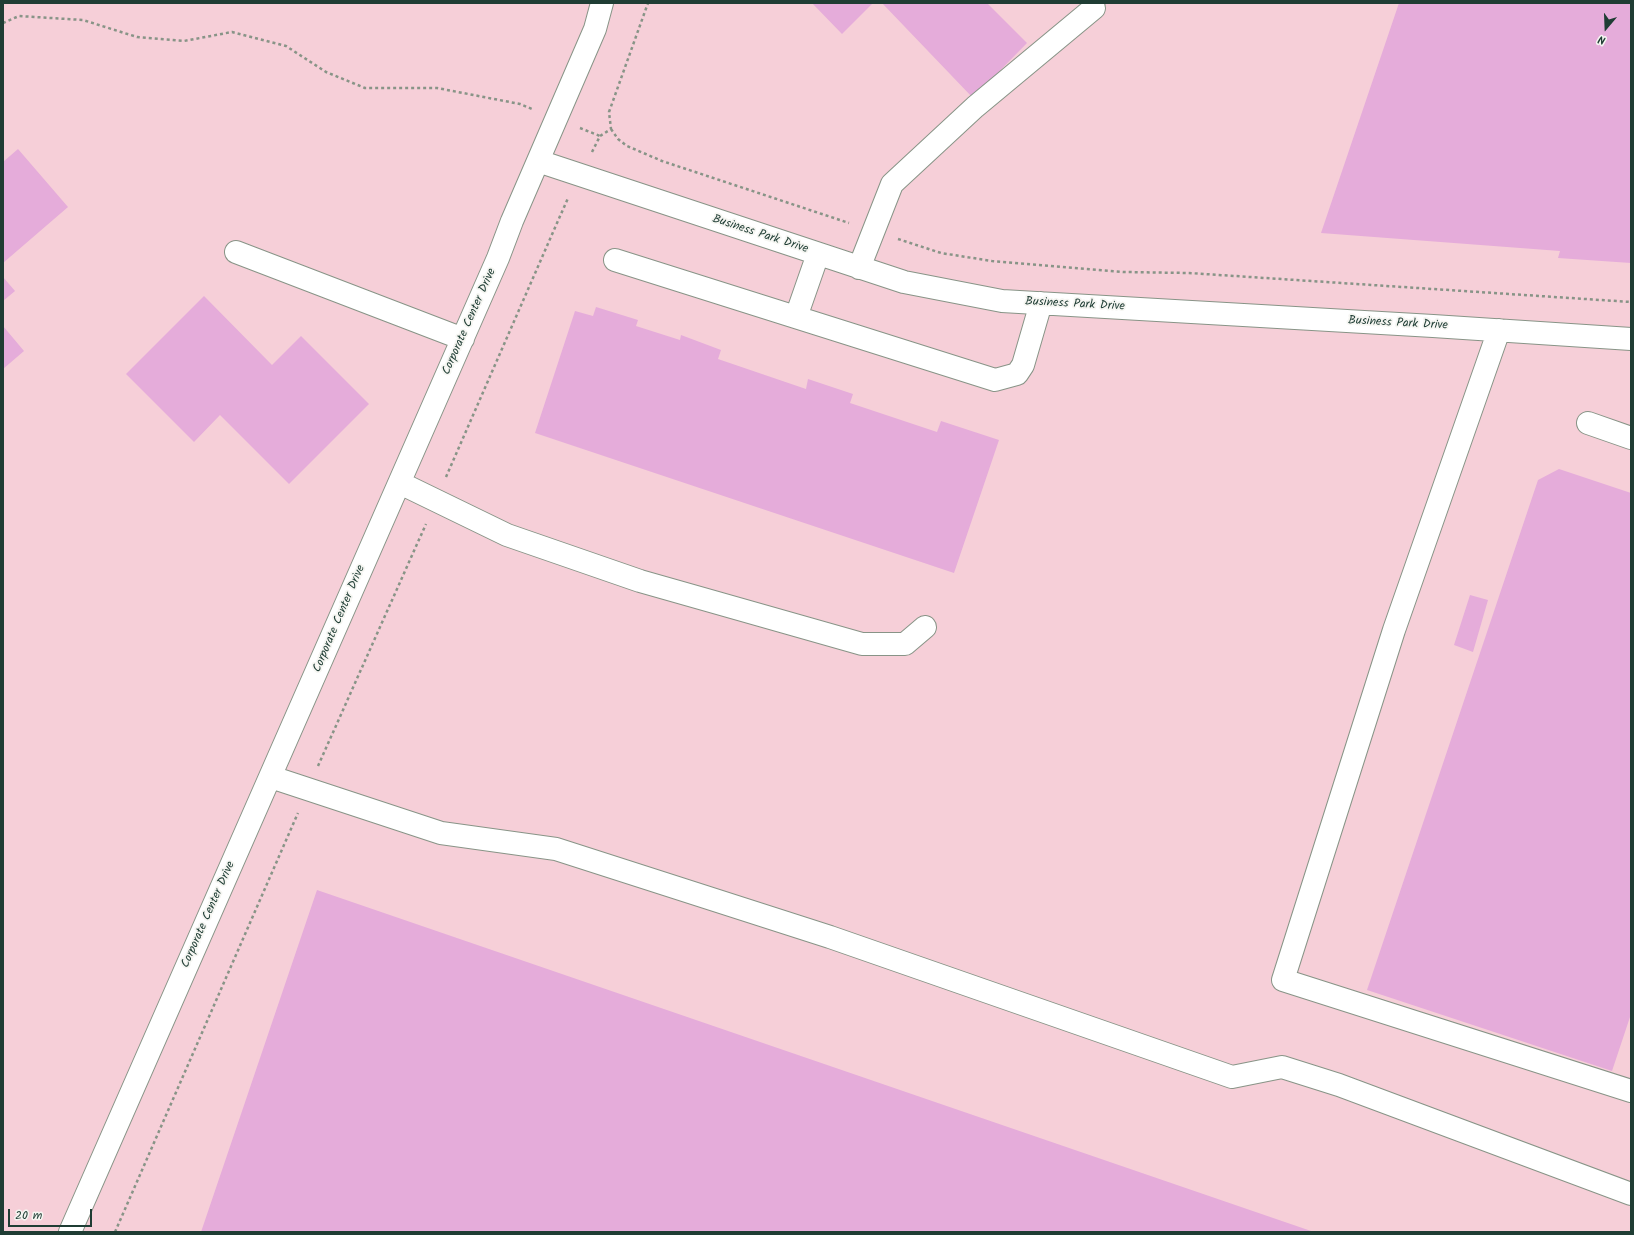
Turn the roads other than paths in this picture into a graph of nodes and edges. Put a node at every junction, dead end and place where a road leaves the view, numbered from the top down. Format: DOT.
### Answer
graph roads {
  1 [pos="602,3"];
  2 [pos="1094,8"];
  3 [pos="538,162"];
  4 [pos="236,252"];
  5 [pos="818,254"];
  6 [pos="615,260"];
  7 [pos="859,268"];
  8 [pos="1042,303"];
  9 [pos="796,317"];
  10 [pos="1499,330"];
  11 [pos="463,339"];
  12 [pos="1631,339"];
  13 [pos="1588,423"];
  14 [pos="1631,438"];
  15 [pos="400,483"];
  16 [pos="925,627"];
  17 [pos="271,778"];
  18 [pos="1631,1091"];
  19 [pos="1631,1194"];
  20 [pos="70,1232"];
  1 -- 3 [label="street, Corporate Center Drive"];
  2 -- 7 [label="street"];
  3 -- 5 [label="street, Business Park Drive"];
  3 -- 11 [label="street, Corporate Center Drive"];
  4 -- 11 [label="street"];
  5 -- 7 [label="street, Business Park Drive"];
  5 -- 9 [label="street"];
  6 -- 9 [label="street"];
  7 -- 8 [label="street, Business Park Drive"];
  8 -- 9 [label="street"];
  8 -- 10 [label="street, Business Park Drive"];
  10 -- 12 [label="street, Business Park Drive"];
  10 -- 18 [label="street"];
  11 -- 15 [label="street, Corporate Center Drive"];
  13 -- 14 [label="street"];
  15 -- 16 [label="street"];
  15 -- 17 [label="street, Corporate Center Drive"];
  17 -- 19 [label="street"];
  17 -- 20 [label="street, Corporate Center Drive"];
}
